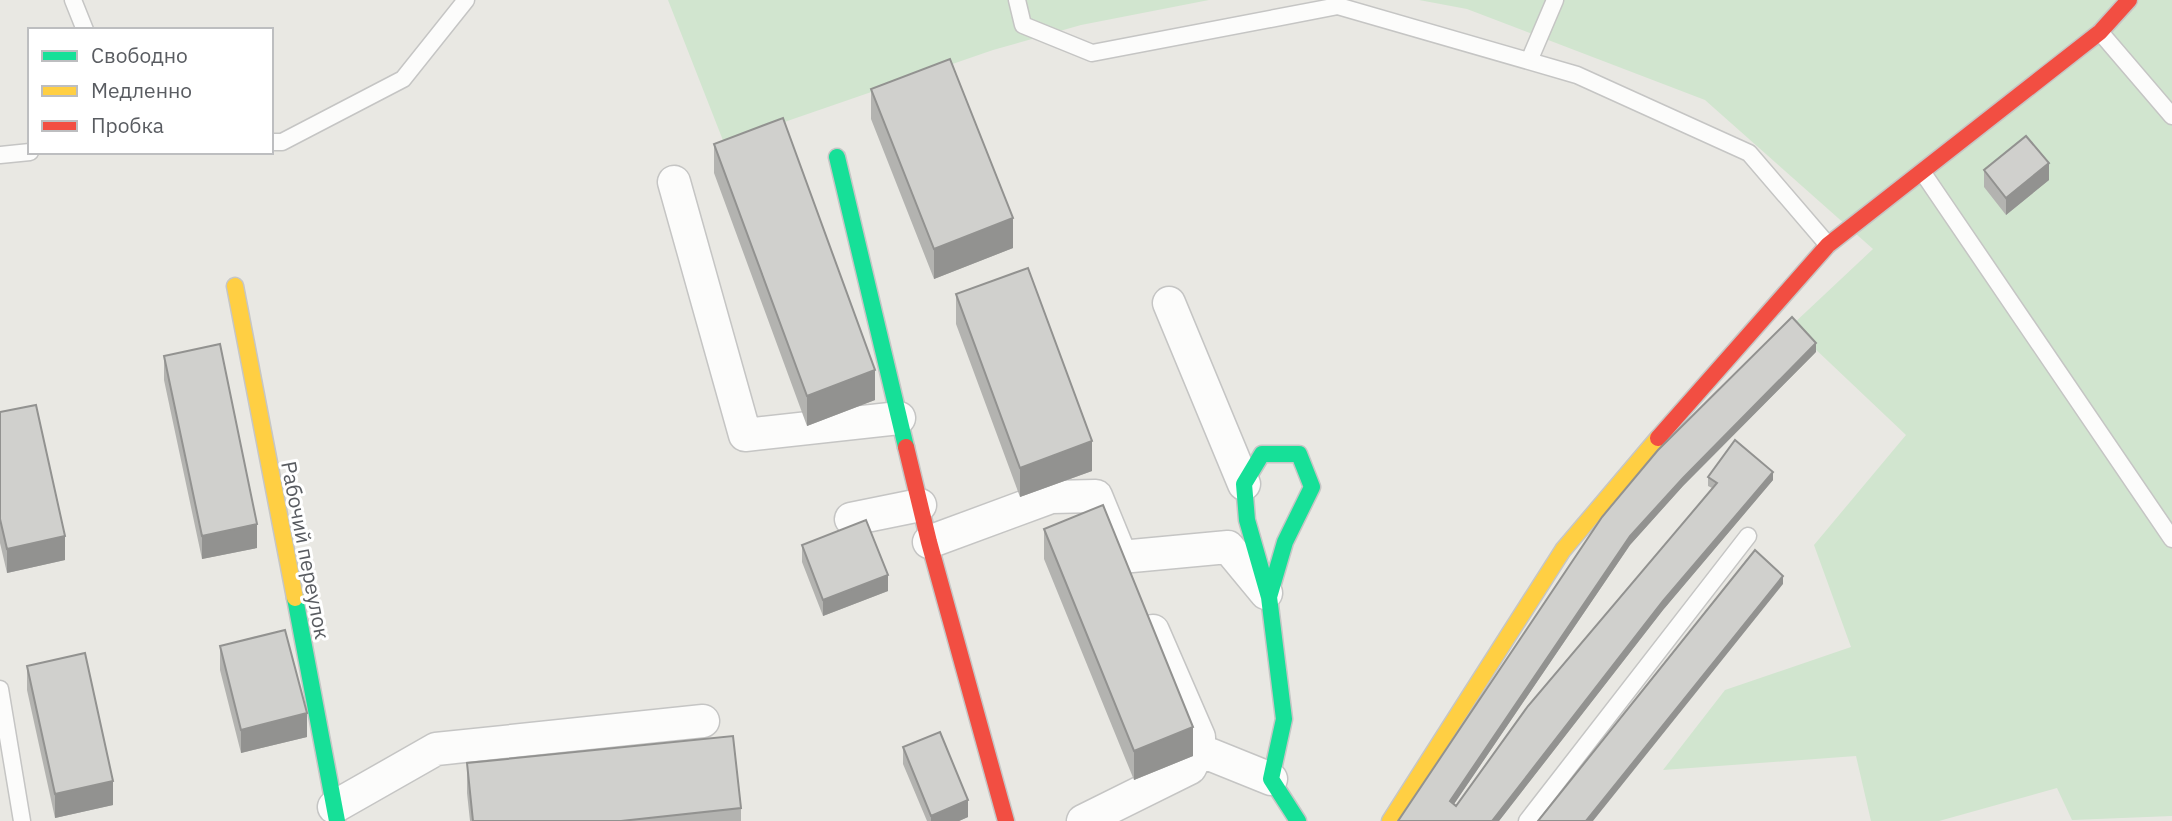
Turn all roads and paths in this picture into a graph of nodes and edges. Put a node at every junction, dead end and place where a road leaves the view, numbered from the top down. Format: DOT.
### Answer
graph roads {
  1 [pos="73,0"];
  2 [pos="466,0"];
  3 [pos="1017,0"];
  4 [pos="1555,0"];
  5 [pos="2129,0"];
  6 [pos="84,28"];
  7 [pos="2100,32"];
  8 [pos="1529,61"];
  9 [pos="2172,116"];
  10 [pos="273,142"];
  11 [pos="28,152"];
  12 [pos="0,155"];
  13 [pos="837,156"];
  14 [pos="1923,173"];
  15 [pos="674,182"];
  16 [pos="1828,244"];
  17 [pos="235,286"];
  18 [pos="1169,303"];
  19 [pos="899,418"];
  20 [pos="1244,484"];
  21 [pos="920,505"];
  22 [pos="851,519"];
  23 [pos="1748,536"];
  24 [pos="2172,539"];
  25 [pos="929,541"];
  26 [pos="1132,582"];
  27 [pos="1269,597"];
  28 [pos="0,690"];
  29 [pos="703,721"];
  30 [pos="1199,750"];
  31 [pos="1271,779"];
  32 [pos="336,814"];
  33 [pos="22,821"];
  34 [pos="1006,821"];
  35 [pos="1083,821"];
  36 [pos="1298,821"];
  37 [pos="1390,821"];
  38 [pos="1527,821"];
  1 -- 6 [label="lane"];
  2 -- 10 [label="lane"];
  3 -- 8 [label="lane"];
  4 -- 8 [label="lane"];
  5 -- 7 [label="street"];
  7 -- 9 [label="lane"];
  7 -- 14 [label="street"];
  8 -- 16 [label="lane"];
  11 -- 12 [label="lane"];
  13 -- 19 [label="street"];
  14 -- 16 [label="street"];
  14 -- 24 [label="lane"];
  15 -- 19 [label="street"];
  16 -- 37 [label="street"];
  17 -- 32 [label="street, Рабочий переулок"];
  18 -- 20 [label="street"];
  19 -- 21 [label="street"];
  20 -- 27 [label="street"];
  20 -- 27 [label="street"];
  21 -- 22 [label="street"];
  21 -- 25 [label="street"];
  23 -- 38 [label="lane"];
  25 -- 26 [label="street"];
  25 -- 34 [label="street"];
  26 -- 27 [label="street"];
  26 -- 30 [label="street"];
  27 -- 31 [label="street"];
  28 -- 33 [label="lane"];
  29 -- 32 [label="street"];
  30 -- 31 [label="street"];
  30 -- 35 [label="street"];
  31 -- 36 [label="street"];
}
